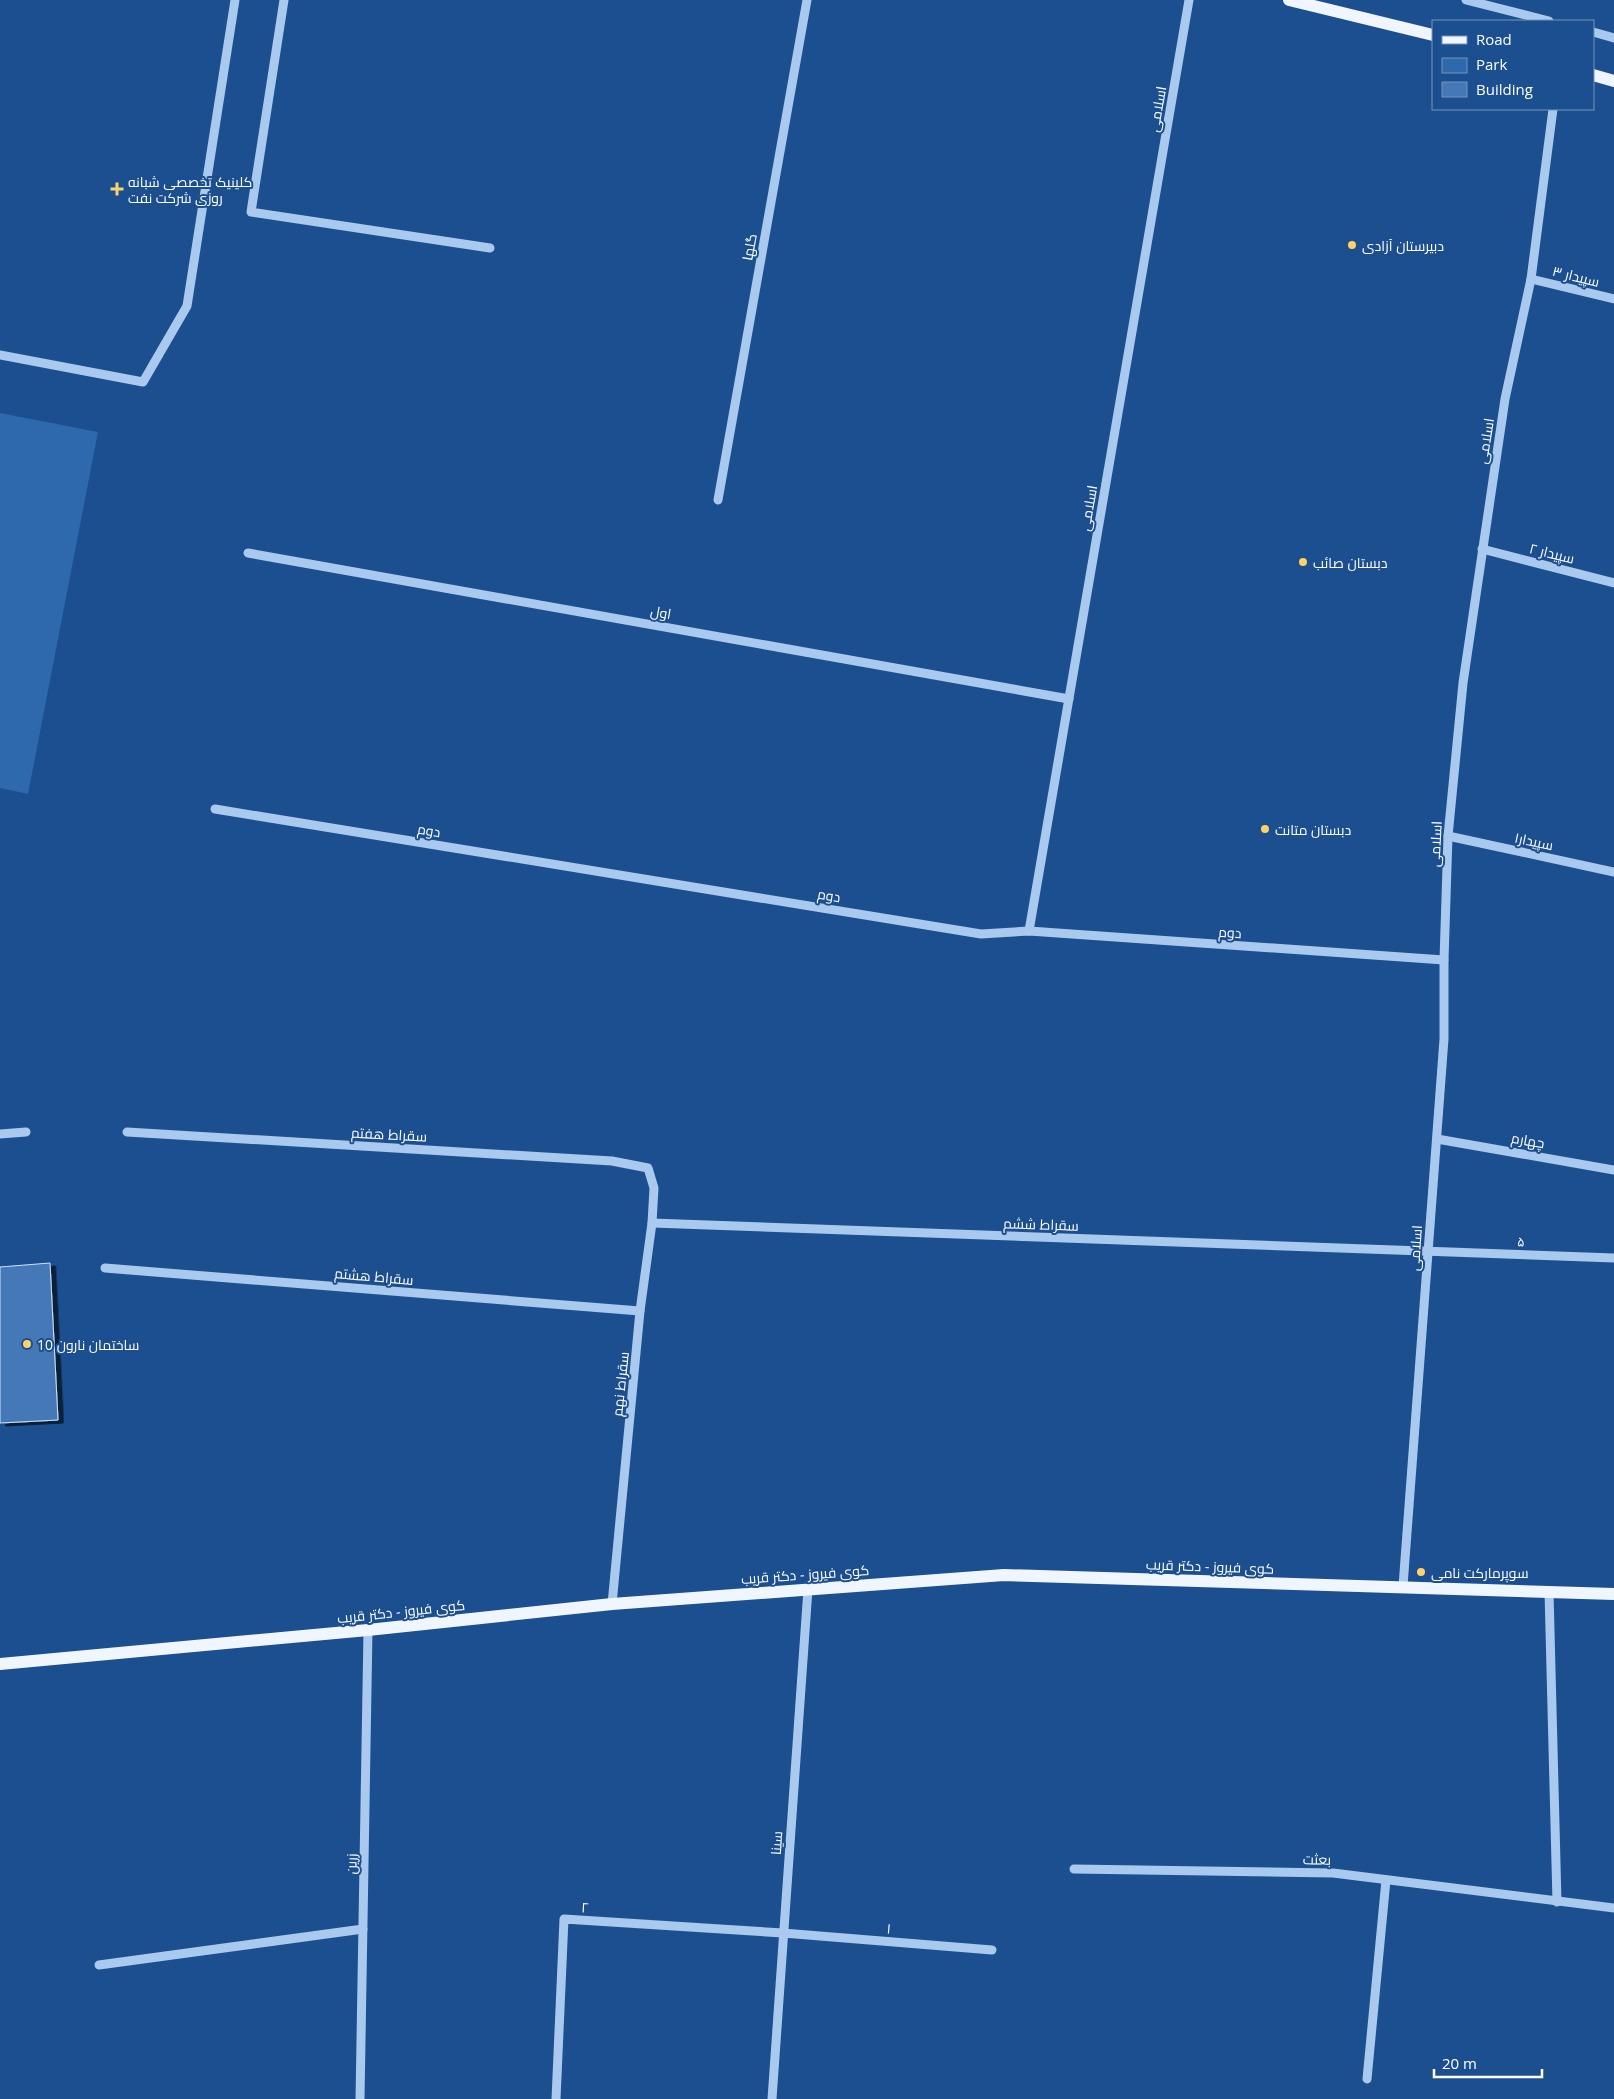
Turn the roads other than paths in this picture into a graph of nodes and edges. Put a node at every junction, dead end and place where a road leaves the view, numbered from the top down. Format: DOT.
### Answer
graph roads {
  1 [pos="235,0"];
  2 [pos="284,0"];
  3 [pos="807,0"];
  4 [pos="1189,0"];
  5 [pos="1289,0"];
  6 [pos="1466,0"];
  7 [pos="1545,20"];
  8 [pos="1594,32"];
  9 [pos="1432,36"];
  10 [pos="1614,38"];
  11 [pos="1594,75"];
  12 [pos="1614,81"];
  13 [pos="1554,110"];
  14 [pos="490,248"];
  15 [pos="1531,279"];
  16 [pos="1614,300"];
  17 [pos="0,355"];
  18 [pos="718,500"];
  19 [pos="1482,549"];
  20 [pos="248,553"];
  21 [pos="1614,583"];
  22 [pos="1069,699"];
  23 [pos="215,809"];
  24 [pos="1448,836"];
  25 [pos="1614,872"];
  26 [pos="1029,931"];
  27 [pos="1444,960"];
  28 [pos="26,1132"];
  29 [pos="128,1132"];
  30 [pos="0,1134"];
  31 [pos="1437,1139"];
  32 [pos="648,1168"];
  33 [pos="1614,1170"];
  34 [pos="652,1223"];
  35 [pos="1428,1252"];
  36 [pos="1614,1258"];
  37 [pos="105,1268"];
  38 [pos="640,1311"];
  39 [pos="1403,1586"];
  40 [pos="808,1590"];
  41 [pos="1549,1592"];
  42 [pos="1614,1594"];
  43 [pos="612,1604"];
  44 [pos="368,1630"];
  45 [pos="0,1664"];
  46 [pos="1074,1869"];
  47 [pos="1386,1880"];
  48 [pos="1557,1902"];
  49 [pos="1614,1908"];
  50 [pos="363,1929"];
  51 [pos="784,1933"];
  52 [pos="992,1950"];
  53 [pos="99,1965"];
  54 [pos="1367,2079"];
  55 [pos="360,2099"];
  56 [pos="556,2099"];
  57 [pos="772,2099"];
  1 -- 17 [label="street"];
  2 -- 14 [label="street"];
  3 -- 18 [label="street, گلها"];
  4 -- 22 [label="street, اسلامی"];
  5 -- 9 [label="main road"];
  6 -- 7 [label="street"];
  8 -- 10 [label="street"];
  11 -- 12 [label="main road"];
  13 -- 15 [label="street, اسلامی"];
  15 -- 16 [label="street, سپیدار ۳"];
  15 -- 19 [label="street, اسلامی"];
  19 -- 21 [label="street, سپیدار ۲"];
  19 -- 24 [label="street, اسلامی"];
  20 -- 22 [label="street, اول"];
  22 -- 26 [label="street, اسلامی"];
  23 -- 26 [label="street, دوم"];
  24 -- 25 [label="street, سپیدار۱"];
  24 -- 27 [label="street, اسلامی"];
  26 -- 27 [label="street, دوم"];
  27 -- 31 [label="street, اسلامی"];
  28 -- 30 [label="street"];
  29 -- 32 [label="street, سقراط هفتم"];
  31 -- 33 [label="street, چهارم"];
  31 -- 35 [label="street, اسلامی"];
  32 -- 34 [label="street, سقراط نهم"];
  34 -- 35 [label="street, سقراط ششم"];
  34 -- 38 [label="street, سقراط نهم"];
  35 -- 36 [label="street, ۵"];
  35 -- 39 [label="street, اسلامی"];
  37 -- 38 [label="street, سقراط هشتم"];
  38 -- 43 [label="street, سقراط نهم"];
  39 -- 40 [label="main road, کوی فیروز - دکتر قریب"];
  39 -- 41 [label="main road, کوی فیروز - دکتر قریب"];
  40 -- 43 [label="main road, کوی فیروز - دکتر قریب"];
  40 -- 51 [label="street, سینا"];
  41 -- 42 [label="main road, کوی فیروز - دکتر قریب"];
  41 -- 48 [label="street"];
  43 -- 44 [label="main road, کوی فیروز - دکتر قریب"];
  44 -- 45 [label="main road, کوی فیروز - دکتر قریب"];
  44 -- 50 [label="street, زرین"];
  46 -- 47 [label="street, بعثت"];
  47 -- 48 [label="street, بعثت"];
  47 -- 54 [label="street"];
  48 -- 49 [label="street, بعثت"];
  50 -- 53 [label="street"];
  50 -- 55 [label="street, زرین"];
  51 -- 52 [label="street, ۱"];
  51 -- 56 [label="street, ۲"];
  51 -- 57 [label="street, سینا"];
}
